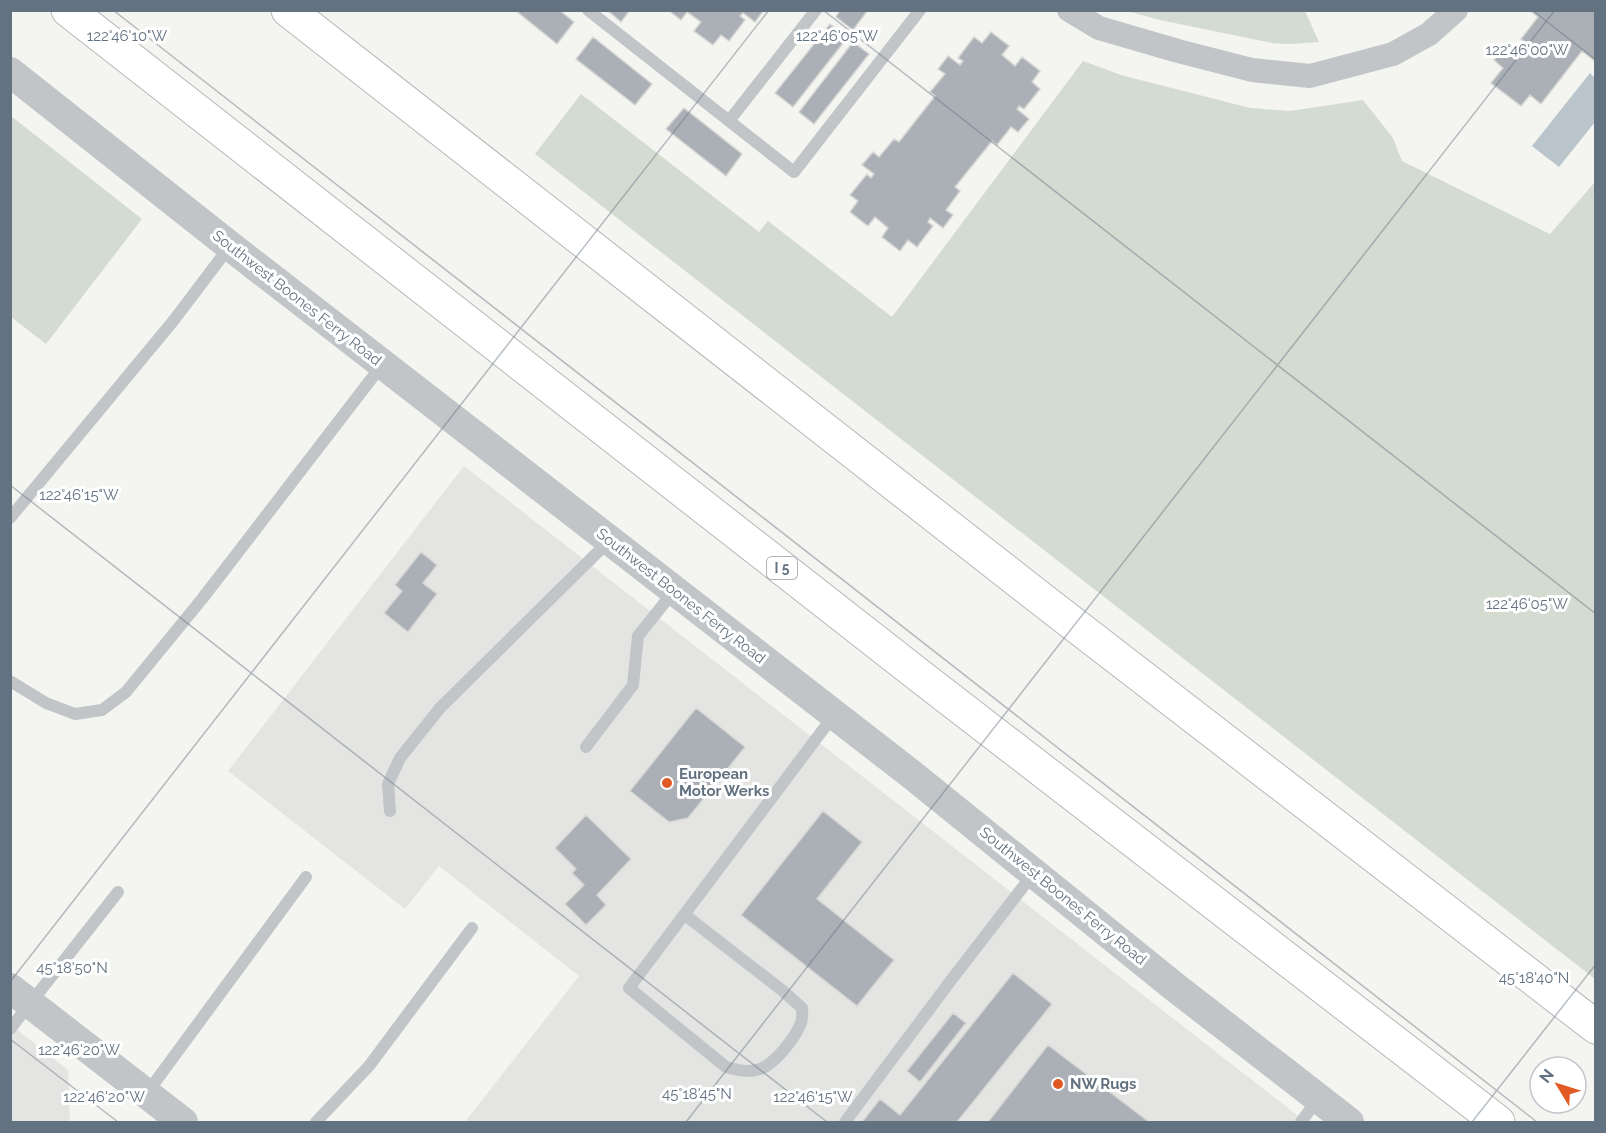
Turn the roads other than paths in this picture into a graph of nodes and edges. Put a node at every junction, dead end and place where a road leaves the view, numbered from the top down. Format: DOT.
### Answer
graph roads {
  1 [pos="68,10"];
  2 [pos="288,10"];
  3 [pos="588,10"];
  4 [pos="816,10"];
  5 [pos="920,10"];
  6 [pos="1069,10"];
  7 [pos="1455,10"];
  8 [pos="10,72"];
  9 [pos="729,121"];
  10 [pos="230,246"];
  11 [pos="383,364"];
  12 [pos="10,518"];
  13 [pos="609,541"];
  14 [pos="674,591"];
  15 [pos="10,681"];
  16 [pos="834,715"];
  17 [pos="586,747"];
  18 [pos="390,811"];
  19 [pos="1034,873"];
  20 [pos="306,877"];
  21 [pos="118,892"];
  22 [pos="685,915"];
  23 [pos="472,928"];
  24 [pos="20,995"];
  25 [pos="1596,1027"];
  26 [pos="10,1029"];
  27 [pos="146,1094"];
  28 [pos="1318,1098"];
  29 [pos="183,1122"];
  30 [pos="316,1122"];
  31 [pos="845,1122"];
  32 [pos="1300,1122"];
  33 [pos="1349,1122"];
  34 [pos="1498,1122"];
  1 -- 34 [label="highway, I 5"];
  2 -- 25 [label="highway"];
  3 -- 9 [label="lane"];
  4 -- 9 [label="lane"];
  5 -- 9 [label="lane"];
  6 -- 7 [label="street"];
  8 -- 10 [label="street, Southwest Boones Ferry Road"];
  10 -- 11 [label="street, Southwest Boones Ferry Road"];
  10 -- 12 [label="lane"];
  11 -- 13 [label="street, Southwest Boones Ferry Road"];
  11 -- 15 [label="lane"];
  13 -- 14 [label="street, Southwest Boones Ferry Road"];
  13 -- 18 [label="lane"];
  14 -- 16 [label="street, Southwest Boones Ferry Road"];
  14 -- 17 [label="lane"];
  16 -- 19 [label="street, Southwest Boones Ferry Road"];
  16 -- 22 [label="lane"];
  19 -- 28 [label="street, Southwest Boones Ferry Road"];
  19 -- 31 [label="lane"];
  20 -- 27 [label="lane"];
  21 -- 24 [label="lane"];
  22 -- 22 [label="lane"];
  23 -- 30 [label="lane"];
  24 -- 26 [label="lane"];
  24 -- 27 [label="street"];
  27 -- 29 [label="street"];
  28 -- 32 [label="lane"];
  28 -- 33 [label="street, Southwest Boones Ferry Road"];
}
